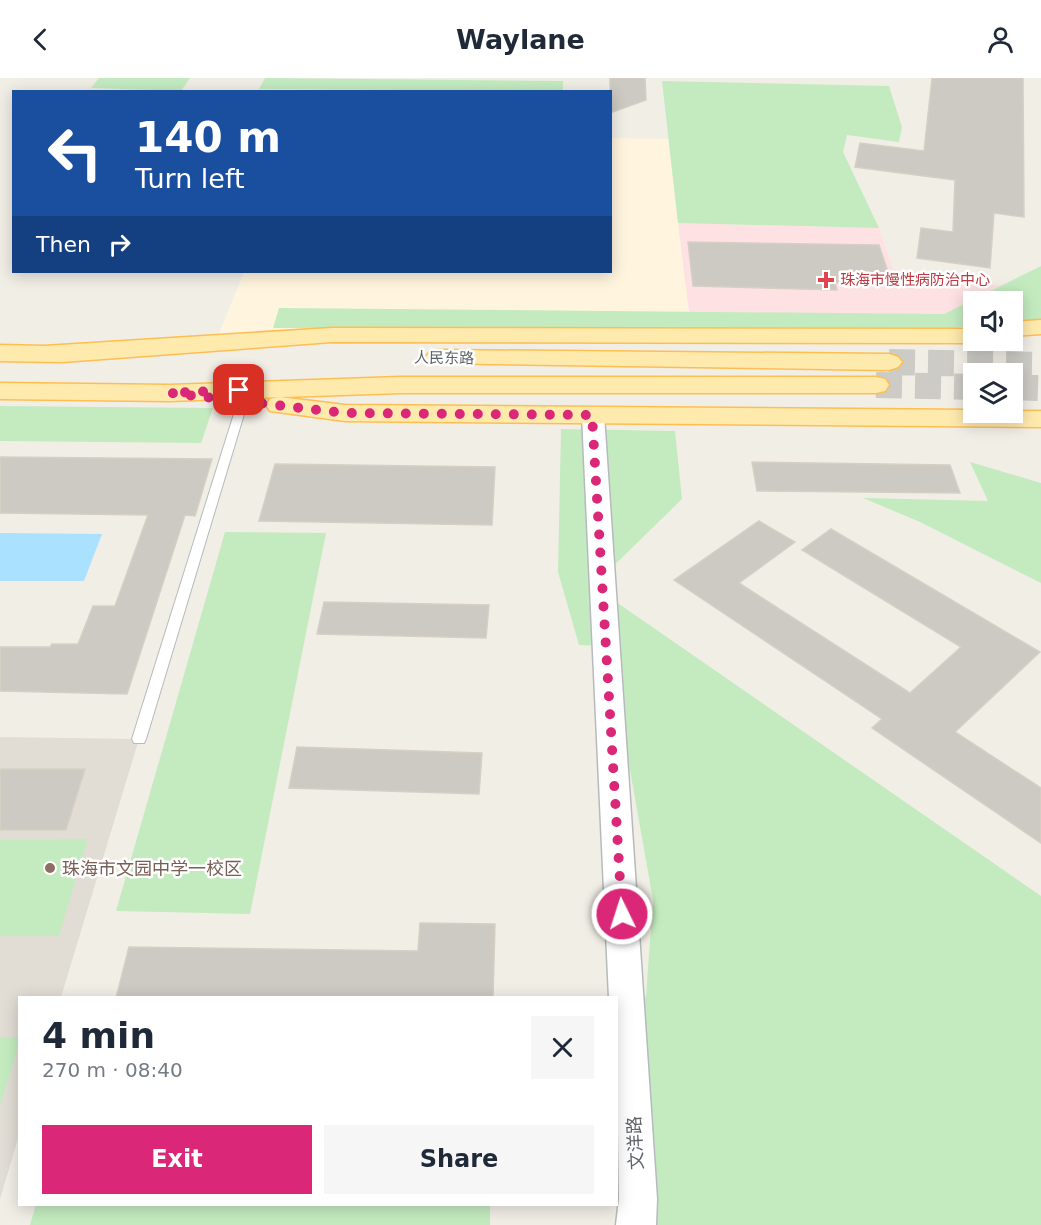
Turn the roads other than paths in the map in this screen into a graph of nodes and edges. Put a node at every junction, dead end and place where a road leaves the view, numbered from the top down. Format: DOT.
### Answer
graph roads {
  1 [pos="1041,327"];
  2 [pos="1023,328"];
  3 [pos="963,333"];
  4 [pos="902,336"];
  5 [pos="963,336"];
  6 [pos="1023,336"];
  7 [pos="1041,336"];
  8 [pos="0,353"];
  9 [pos="40,354"];
  10 [pos="889,362"];
  11 [pos="876,385"];
  12 [pos="0,391"];
  13 [pos="170,393"];
  14 [pos="243,401"];
  15 [pos="592,415"];
  16 [pos="765,416"];
  17 [pos="1041,419"];
  18 [pos="1041,436"];
  19 [pos="139,739"];
  20 [pos="636,1225"];
  1 -- 2 [label="main road"];
  3 -- 4 [label="main road"];
  4 -- 5 [label="main road"];
  4 -- 9 [label="main road"];
  6 -- 7 [label="main road"];
  8 -- 9 [label="main road, 人民东路"];
  9 -- 10 [label="main road, 人民东路"];
  11 -- 13 [label="main road, 人民东路"];
  12 -- 13 [label="main road, 人民东路"];
  13 -- 14 [label="main road"];
  14 -- 15 [label="main road"];
  14 -- 19 [label="lane"];
  15 -- 16 [label="main road"];
  15 -- 20 [label="street, 文洋路"];
  16 -- 17 [label="main road"];
  16 -- 18 [label="main road"];
}
